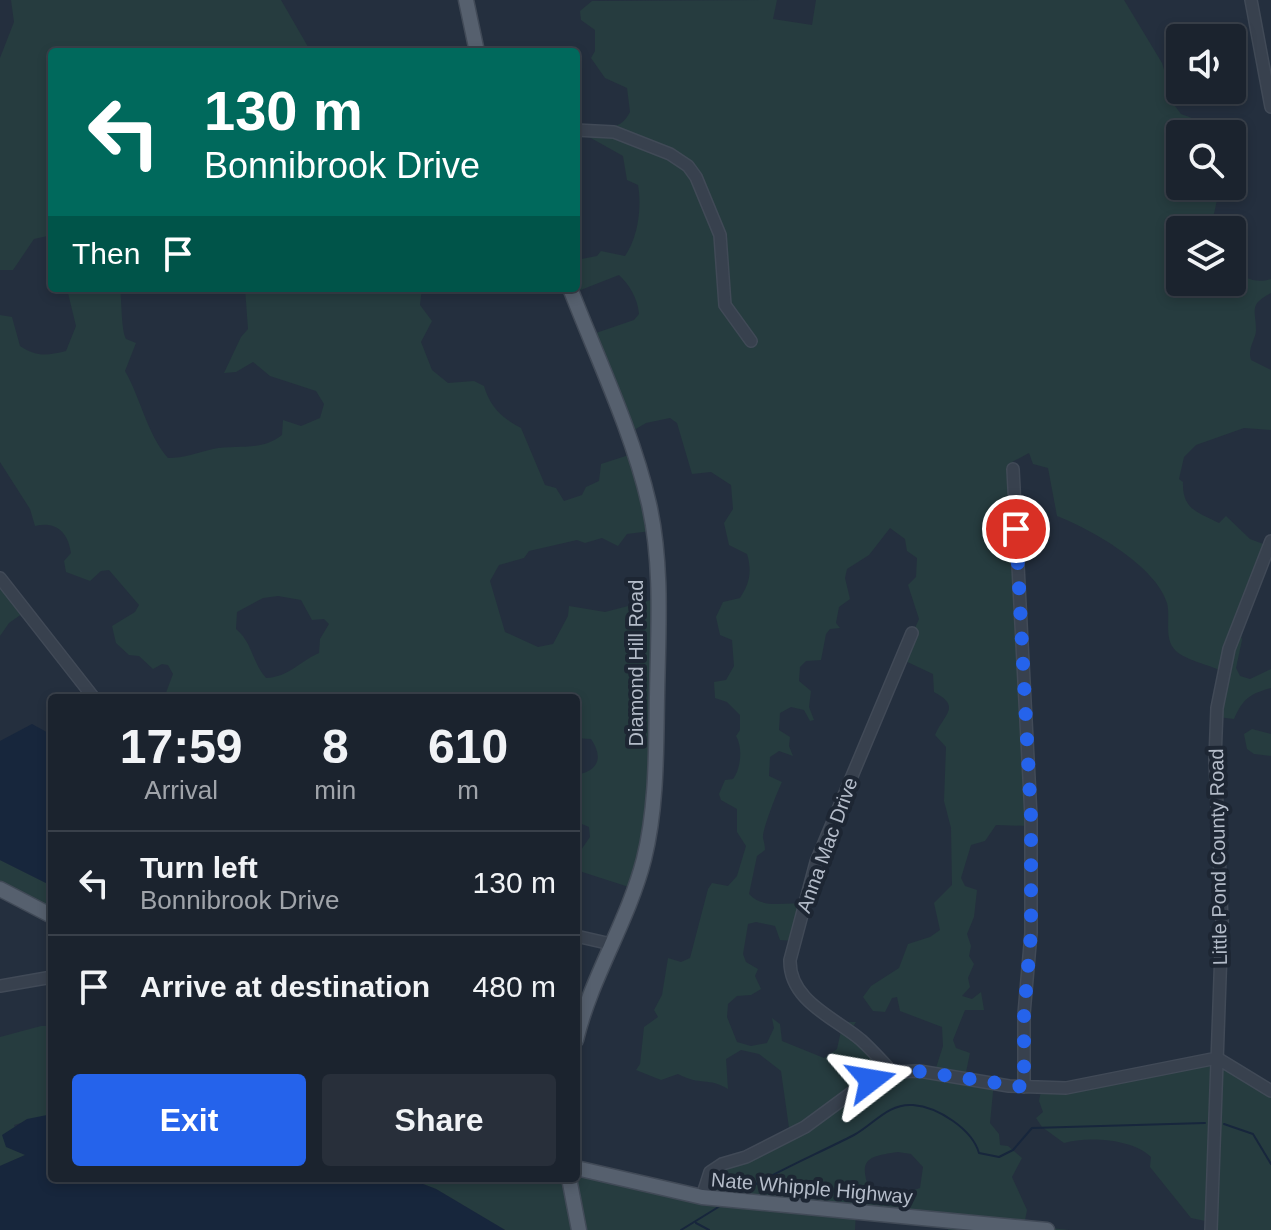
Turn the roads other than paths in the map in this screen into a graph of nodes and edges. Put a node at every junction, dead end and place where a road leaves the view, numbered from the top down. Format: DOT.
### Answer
graph roads {
  1 [pos="466,0"];
  2 [pos="1251,0"];
  3 [pos="476,48"];
  4 [pos="1271,107"];
  5 [pos="580,130"];
  6 [pos="572,292"];
  7 [pos="751,341"];
  8 [pos="1013,469"];
  9 [pos="1271,541"];
  10 [pos="0,578"];
  11 [pos="912,633"];
  12 [pos="91,694"];
  13 [pos="0,889"];
  14 [pos="48,914"];
  15 [pos="580,937"];
  16 [pos="611,944"];
  17 [pos="48,978"];
  18 [pos="0,986"];
  19 [pos="580,1026"];
  20 [pos="1217,1058"];
  21 [pos="892,1072"];
  22 [pos="1024,1087"];
  23 [pos="1271,1091"];
  24 [pos="580,1169"];
  25 [pos="570,1182"];
  26 [pos="702,1197"];
  27 [pos="579,1230"];
  28 [pos="1047,1230"];
  29 [pos="1211,1230"];
  1 -- 3 [label="main road"];
  2 -- 4 [label="street"];
  5 -- 7 [label="street"];
  6 -- 16 [label="main road, Diamond Hill Road"];
  8 -- 22 [label="street"];
  9 -- 20 [label="street, Little Pond County Road"];
  10 -- 12 [label="street"];
  11 -- 21 [label="street, Anna Mac Drive"];
  13 -- 14 [label="main road"];
  15 -- 16 [label="street"];
  16 -- 19 [label="main road, Diamond Hill Road"];
  17 -- 18 [label="street"];
  20 -- 22 [label="street"];
  20 -- 23 [label="street"];
  20 -- 29 [label="street, Little Pond County Road"];
  21 -- 22 [label="street"];
  21 -- 26 [label="street"];
  24 -- 26 [label="main road, Nate Whipple Highway"];
  25 -- 27 [label="main road"];
  26 -- 28 [label="main road, Nate Whipple Highway"];
}
